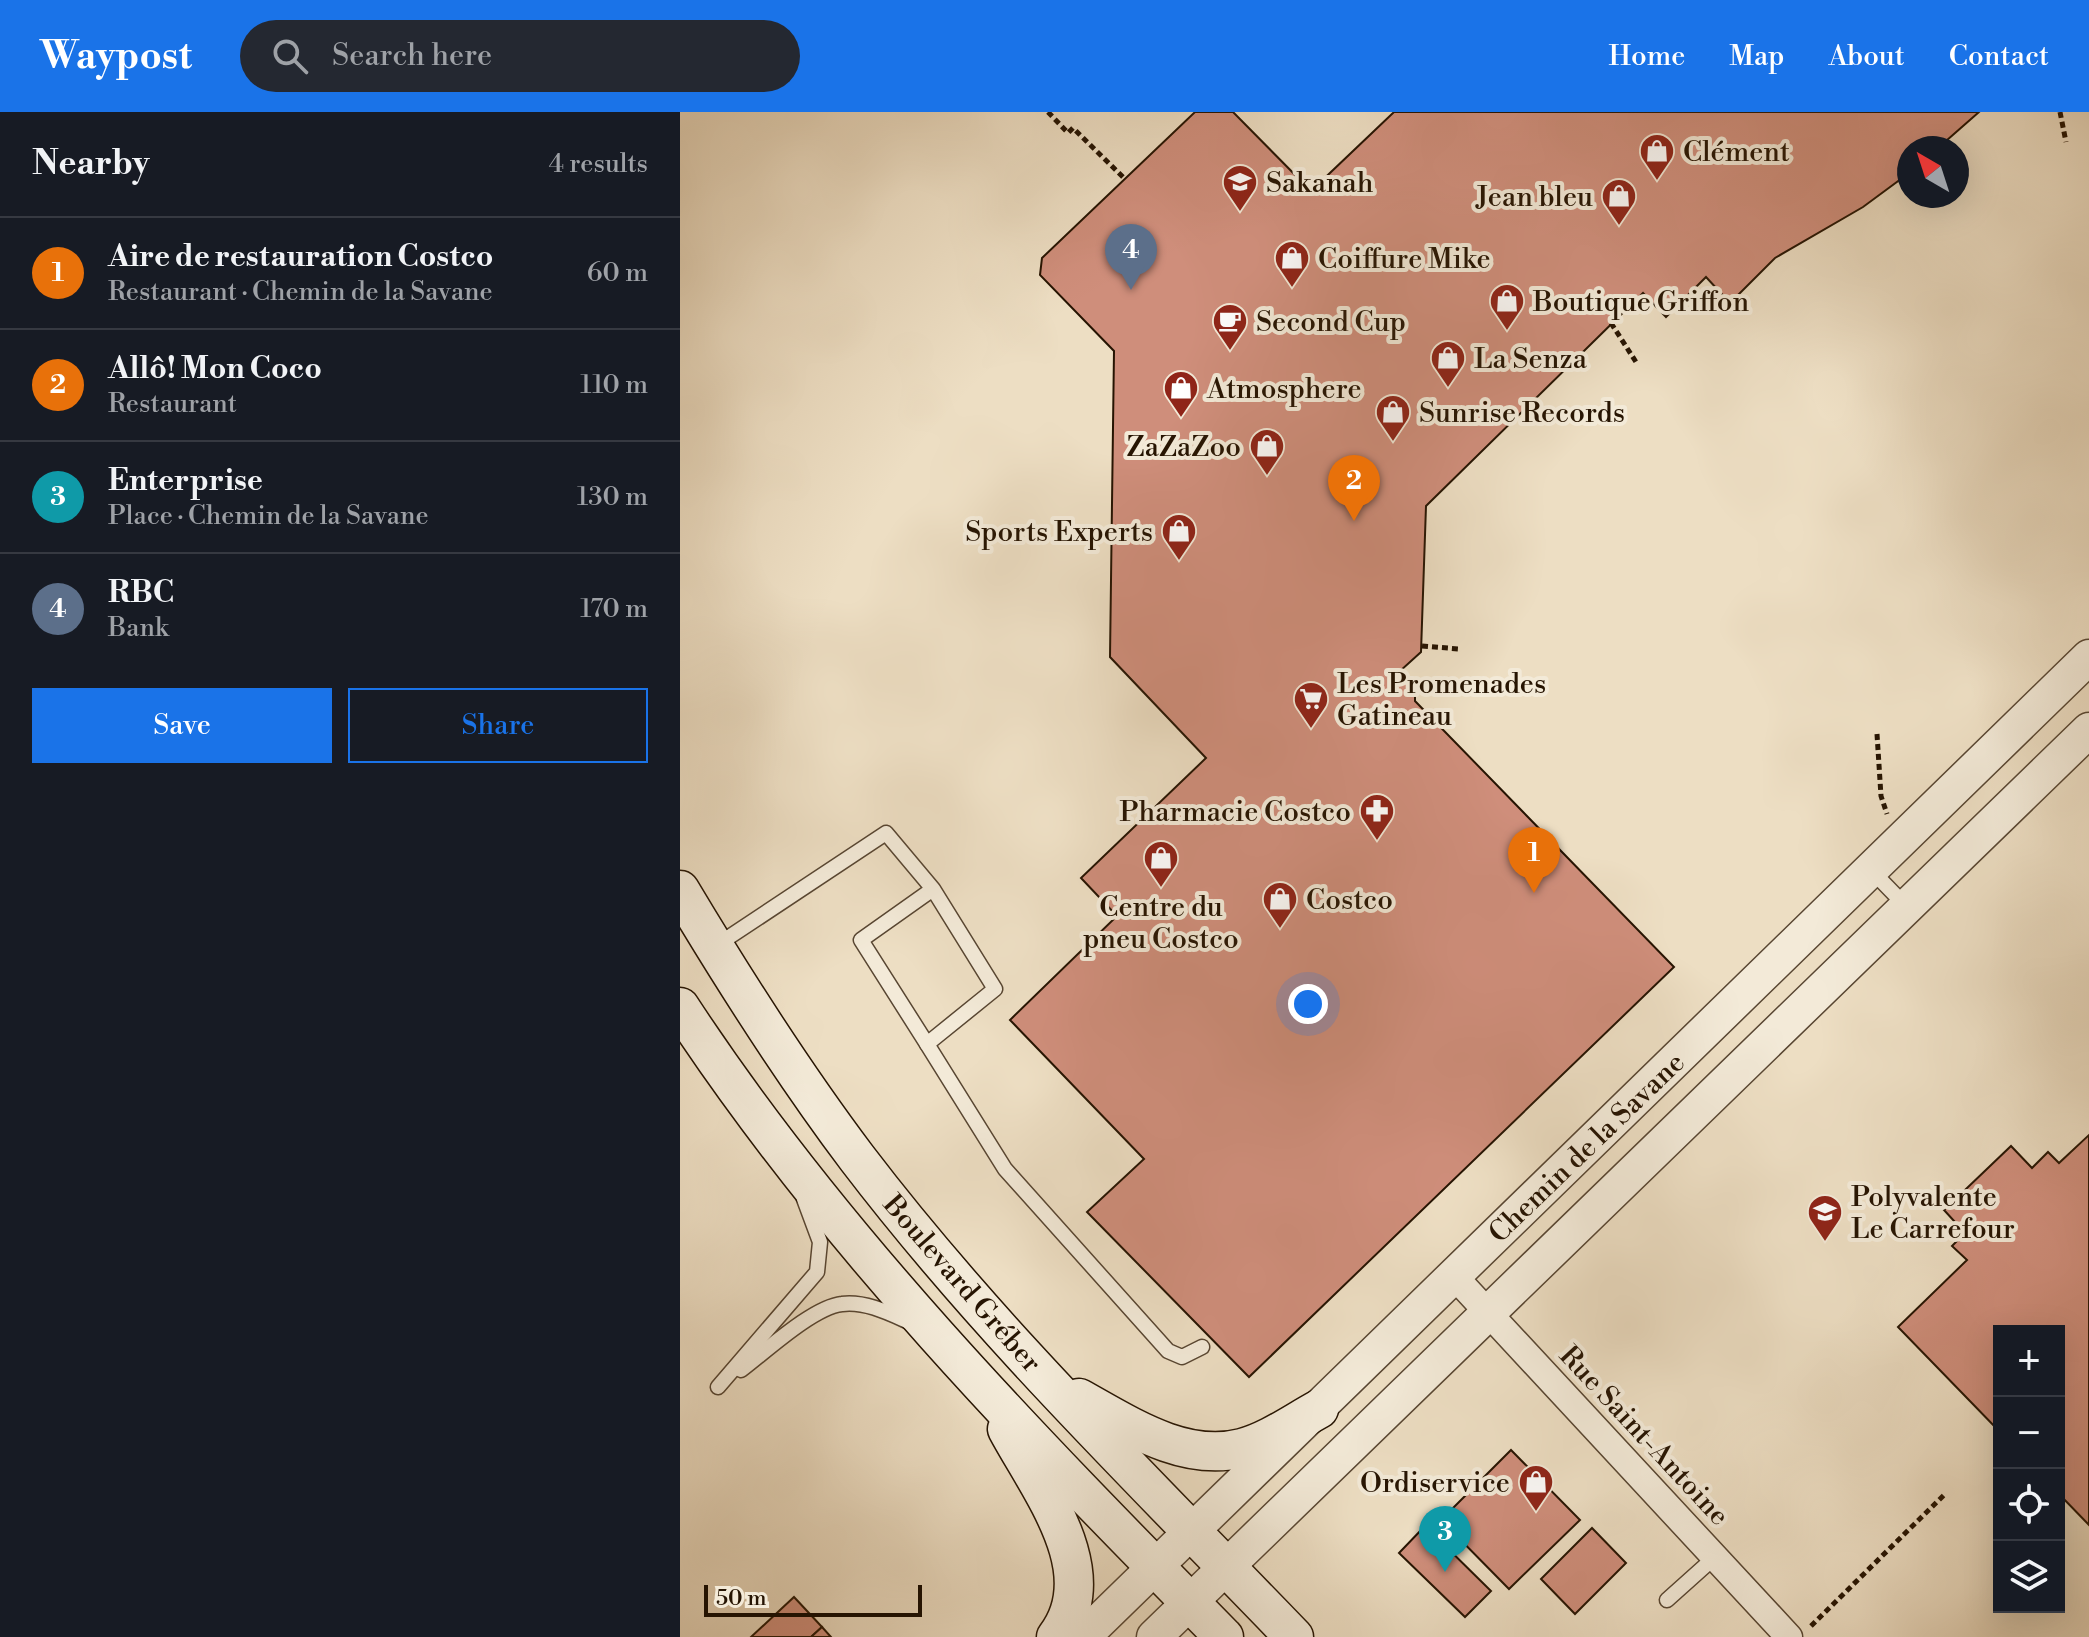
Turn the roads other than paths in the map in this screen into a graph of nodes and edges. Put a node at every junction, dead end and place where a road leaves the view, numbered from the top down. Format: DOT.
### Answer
graph roads {
  1 [pos="2089,657"];
  2 [pos="2089,730"];
  3 [pos="1870,869"];
  4 [pos="933,889"];
  5 [pos="680,890"];
  6 [pos="1905,905"];
  7 [pos="714,947"];
  8 [pos="680,1007"];
  9 [pos="927,1044"];
  10 [pos="789,1157"];
  11 [pos="1454,1276"];
  12 [pos="1490,1313"];
  13 [pos="936,1334"];
  14 [pos="1202,1347"];
  15 [pos="1048,1381"];
  16 [pos="985,1388"];
  17 [pos="1319,1409"];
  18 [pos="1192,1533"];
  19 [pos="1715,1557"];
  20 [pos="1156,1567"];
  21 [pos="1227,1567"];
  22 [pos="1667,1600"];
  23 [pos="1190,1602"];
  24 [pos="1798,1634"];
  25 [pos="1056,1637"];
  26 [pos="1083,1637"];
  27 [pos="1154,1637"];
  28 [pos="1224,1637"];
  29 [pos="1294,1637"];
  1 -- 3 [label="street, Chemin de la Savane"];
  2 -- 6 [label="street, Chemin de la Savane"];
  3 -- 6 [label="lane"];
  3 -- 11 [label="street, Chemin de la Savane"];
  4 -- 7 [label="lane"];
  4 -- 9 [label="lane"];
  4 -- 9 [label="lane"];
  5 -- 7 [label="main road, Boulevard Gréber"];
  6 -- 12 [label="street, Chemin de la Savane"];
  7 -- 15 [label="main road, Boulevard Gréber"];
  8 -- 10 [label="main road, Boulevard Gréber"];
  9 -- 14 [label="lane"];
  10 -- 13 [label="main road, Boulevard Gréber"];
  10 -- 13 [label="lane"];
  11 -- 12 [label="street, Rue Saint-Antoine"];
  11 -- 17 [label="street, Chemin de la Savane"];
  12 -- 19 [label="street, Rue Saint-Antoine"];
  12 -- 21 [label="street, Chemin de la Savane"];
  13 -- 16 [label="main road, Boulevard Gréber"];
  15 -- 17 [label="main road"];
  15 -- 18 [label="main road, Boulevard Gréber"];
  16 -- 20 [label="main road, Boulevard Gréber"];
  16 -- 25 [label="main road"];
  17 -- 18 [label="street, Chemin de la Savane"];
  18 -- 20 [label="street, Chemin de la Savane"];
  18 -- 21 [label="main road, Boulevard Gréber"];
  19 -- 22 [label="lane"];
  19 -- 24 [label="street, Rue Saint-Antoine"];
  20 -- 23 [label="main road, Boulevard Gréber"];
  20 -- 26 [label="street, Chemin de la Savane"];
  21 -- 23 [label="street, Chemin de la Savane"];
  21 -- 29 [label="main road, Boulevard Gréber"];
  23 -- 27 [label="street, Chemin de la Savane"];
  23 -- 28 [label="main road, Boulevard Gréber"];
}
